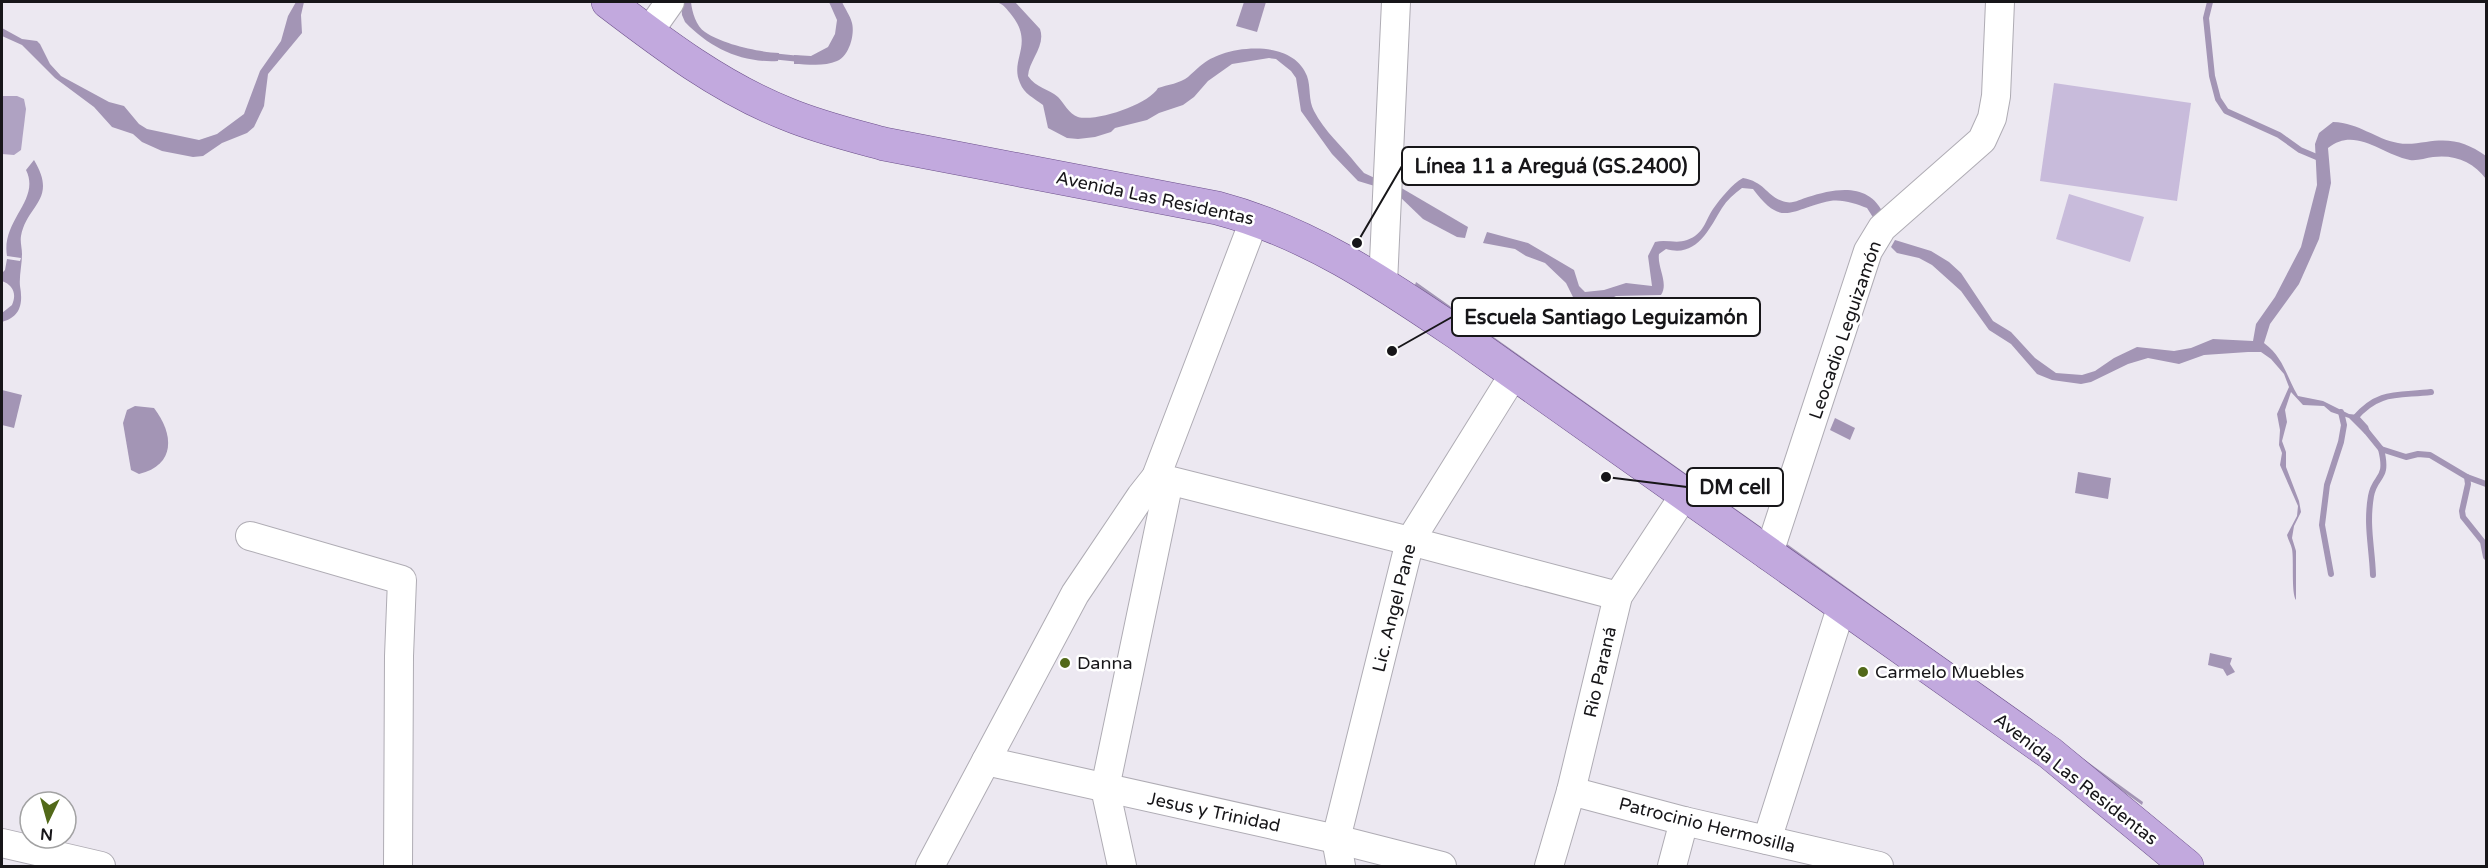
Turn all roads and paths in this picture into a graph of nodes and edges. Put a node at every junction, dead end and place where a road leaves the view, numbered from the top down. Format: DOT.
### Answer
graph roads {
  1 [pos="608,2"];
  2 [pos="670,2"];
  3 [pos="1396,2"];
  4 [pos="2000,2"];
  5 [pos="648,33"];
  6 [pos="1255,218"];
  7 [pos="1383,284"];
  8 [pos="1514,374"];
  9 [pos="1163,479"];
  10 [pos="1685,494"];
  11 [pos="250,536"];
  12 [pos="1410,541"];
  13 [pos="1768,556"];
  14 [pos="1618,596"];
  15 [pos="1842,608"];
  16 [pos="986,761"];
  17 [pos="1105,788"];
  18 [pos="1571,791"];
  19 [pos="1684,821"];
  20 [pos="1767,840"];
  21 [pos="2,843"];
  22 [pos="1339,853"];
  23 [pos="101,867"];
  24 [pos="398,867"];
  25 [pos="930,867"];
  26 [pos="1122,867"];
  27 [pos="1442,867"];
  28 [pos="1549,867"];
  29 [pos="1672,867"];
  30 [pos="1879,867"];
  31 [pos="2187,867"];
  1 -- 5 [label="main road, Avenida Las Residentas"];
  2 -- 5 [label="street"];
  3 -- 7 [label="street"];
  4 -- 13 [label="street, Leocadio Leguizamón"];
  5 -- 6 [label="main road, Avenida Las Residentas"];
  6 -- 7 [label="main road, Avenida Las Residentas"];
  6 -- 9 [label="street"];
  7 -- 8 [label="main road, Avenida Las Residentas"];
  8 -- 10 [label="main road, Avenida Las Residentas"];
  8 -- 12 [label="street, Lic. Angel Pane"];
  9 -- 12 [label="street"];
  9 -- 16 [label="street"];
  9 -- 17 [label="street"];
  10 -- 13 [label="main road, Avenida Las Residentas"];
  10 -- 14 [label="street, Rio Paraná"];
  11 -- 24 [label="street"];
  12 -- 14 [label="street"];
  12 -- 22 [label="street, Lic. Angel Pane"];
  13 -- 15 [label="main road, Avenida Las Residentas"];
  14 -- 18 [label="street, Rio Paraná"];
  15 -- 20 [label="street"];
  15 -- 31 [label="main road, Avenida Las Residentas"];
  16 -- 17 [label="street, Jesus y Trinidad"];
  16 -- 25 [label="street"];
  17 -- 22 [label="street, Jesus y Trinidad"];
  17 -- 26 [label="street"];
  18 -- 19 [label="street, Patrocinio Hermosilla"];
  18 -- 28 [label="street, Rio Paraná"];
  19 -- 20 [label="street, Patrocinio Hermosilla"];
  19 -- 29 [label="street"];
  20 -- 30 [label="street, Patrocinio Hermosilla"];
  21 -- 23 [label="street"];
  22 -- 27 [label="street, Jesus y Trinidad"];
}
